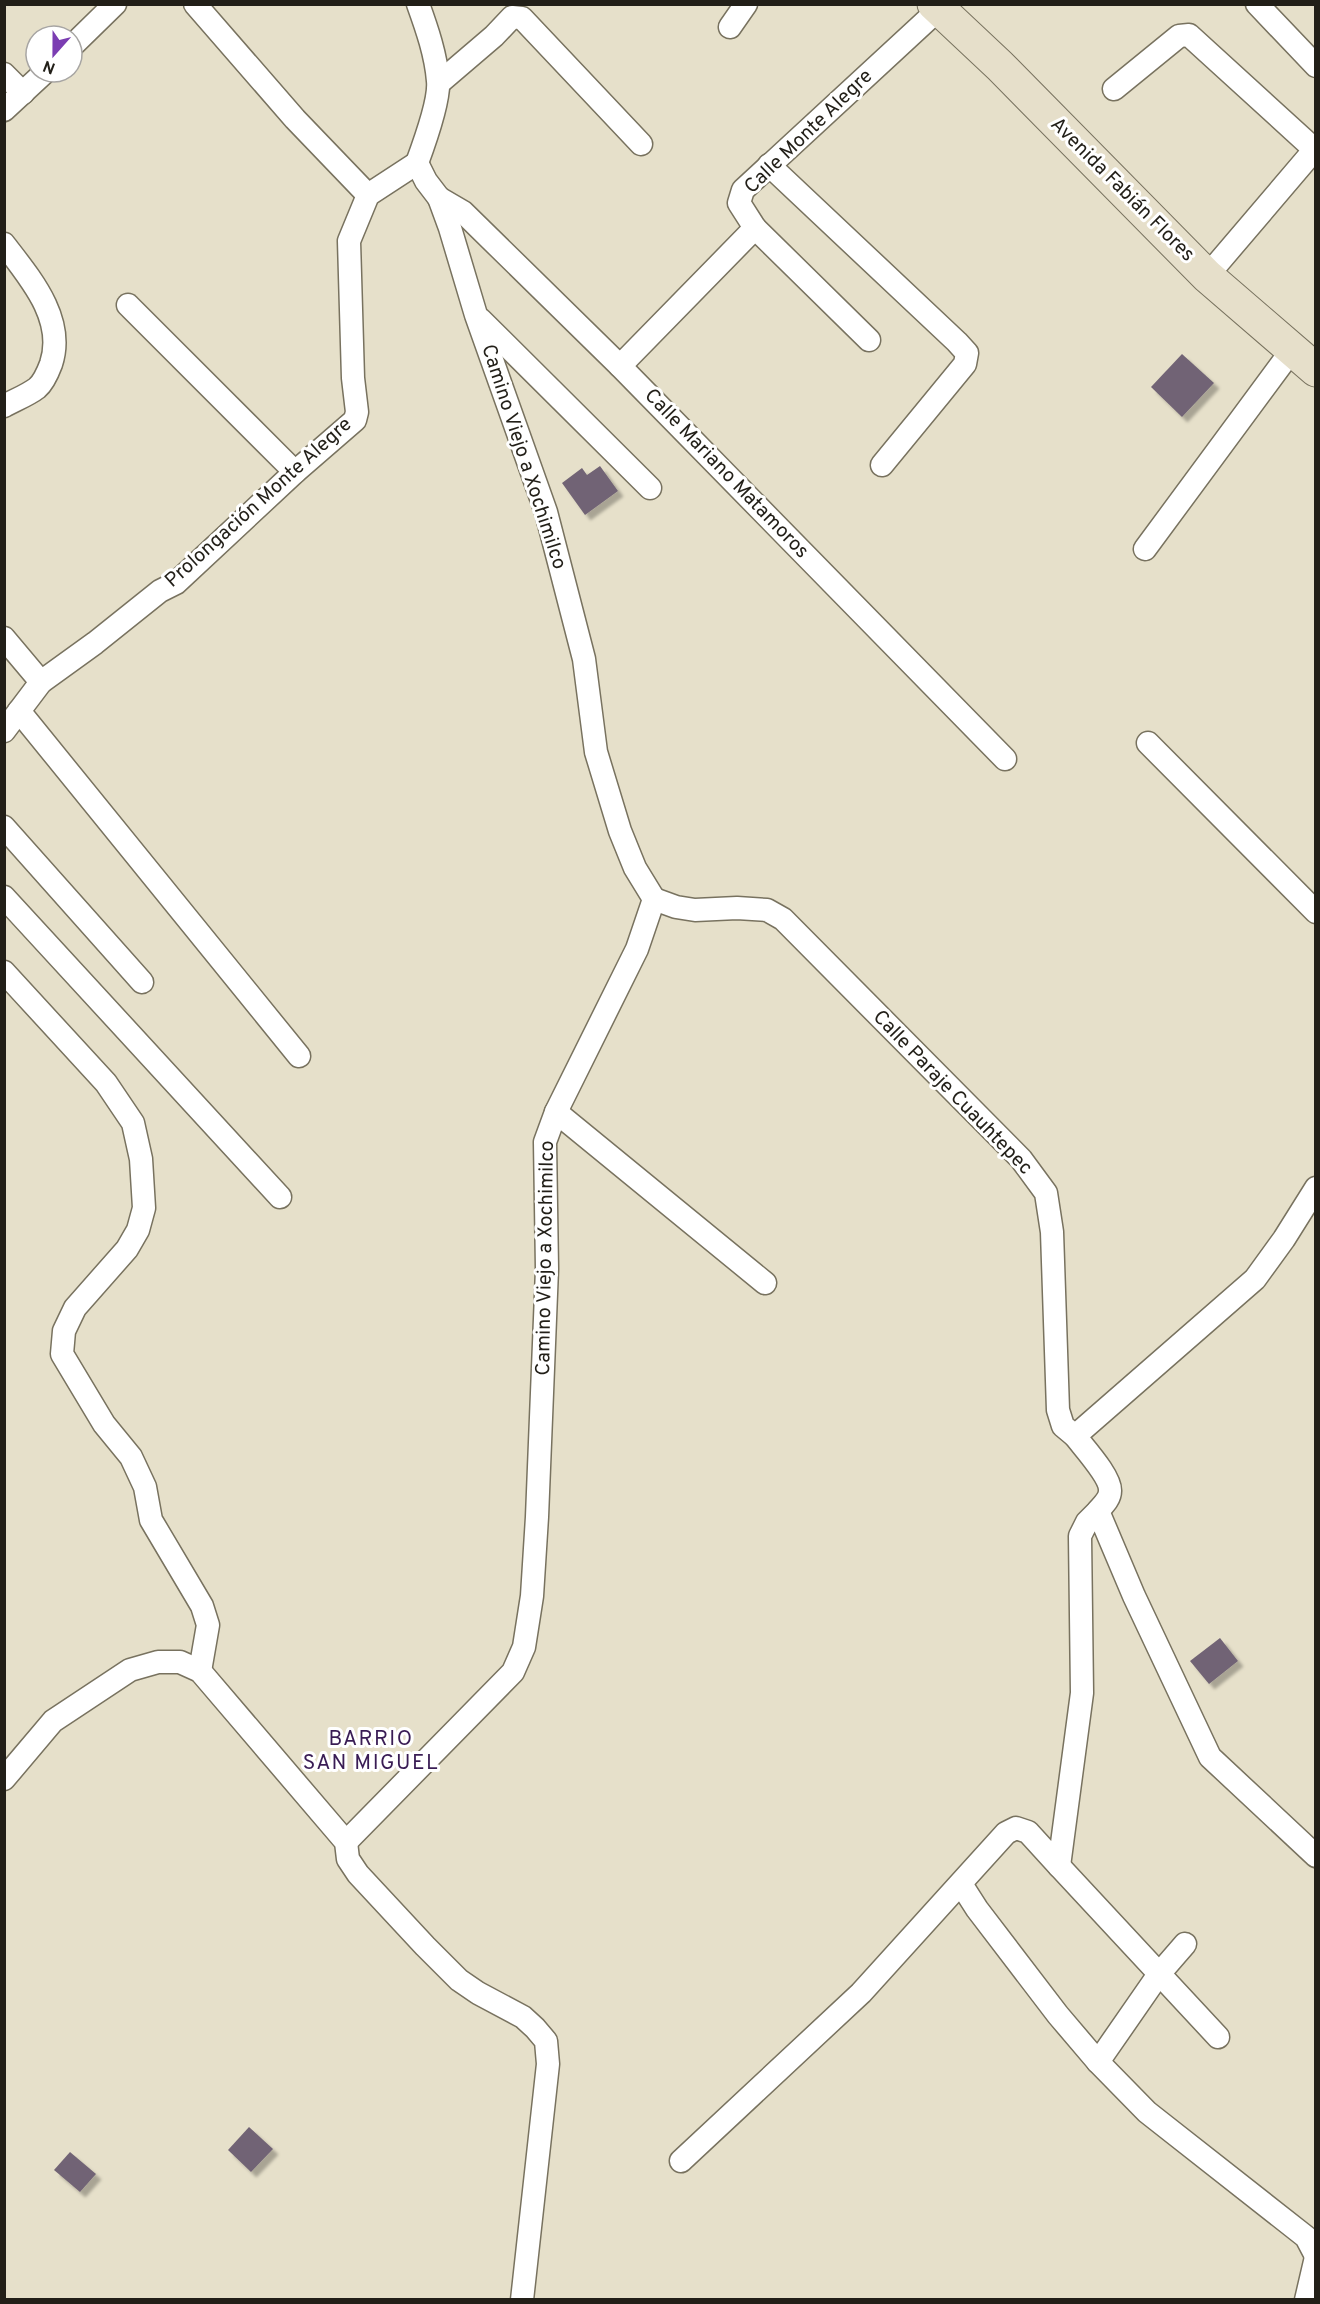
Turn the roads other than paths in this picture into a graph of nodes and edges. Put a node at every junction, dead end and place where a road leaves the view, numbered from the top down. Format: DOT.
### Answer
graph roads {
  1 [pos="195,4"];
  2 [pos="418,4"];
  3 [pos="746,4"];
  4 [pos="1257,4"];
  5 [pos="110,6"];
  6 [pos="937,7"];
  7 [pos="730,27"];
  8 [pos="84,33"];
  9 [pos="1316,66"];
  10 [pos="4,74"];
  11 [pos="32,84"];
  12 [pos="439,84"];
  13 [pos="1114,89"];
  14 [pos="23,93"];
  15 [pos="4,110"];
  16 [pos="641,144"];
  17 [pos="1315,148"];
  18 [pos="417,163"];
  19 [pos="769,165"];
  20 [pos="368,195"];
  21 [pos="439,198"];
  22 [pos="755,228"];
  23 [pos="4,244"];
  24 [pos="1207,276"];
  25 [pos="129,304"];
  26 [pos="476,315"];
  27 [pos="869,340"];
  28 [pos="1307,359"];
  29 [pos="620,366"];
  30 [pos="4,406"];
  31 [pos="882,465"];
  32 [pos="294,472"];
  33 [pos="650,488"];
  34 [pos="1145,549"];
  35 [pos="4,639"];
  36 [pos="40,682"];
  37 [pos="19,711"];
  38 [pos="4,731"];
  39 [pos="1148,742"];
  40 [pos="1005,759"];
  41 [pos="4,827"];
  42 [pos="4,897"];
  43 [pos="654,899"];
  44 [pos="1316,912"];
  45 [pos="4,972"];
  46 [pos="142,982"];
  47 [pos="299,1056"];
  48 [pos="556,1112"];
  49 [pos="1316,1188"];
  50 [pos="280,1197"];
  51 [pos="765,1283"];
  52 [pos="1075,1436"];
  53 [pos="1098,1511"];
  54 [pos="200,1671"];
  55 [pos="4,1779"];
  56 [pos="346,1842"];
  57 [pos="1316,1856"];
  58 [pos="1059,1866"];
  59 [pos="961,1884"];
  60 [pos="1185,1944"];
  61 [pos="1159,1974"];
  62 [pos="1218,2037"];
  63 [pos="1098,2062"];
  64 [pos="681,2161"];
  65 [pos="1316,2257"];
  66 [pos="522,2300"];
  67 [pos="1306,2300"];
  1 -- 20 [label="street"];
  2 -- 12 [label="street"];
  3 -- 7 [label="street"];
  4 -- 9 [label="street"];
  5 -- 8 [label="street"];
  6 -- 19 [label="street, Calle Monte Alegre"];
  6 -- 24 [label="main road, Avenida Fabián Flores"];
  10 -- 14 [label="street"];
  11 -- 14 [label="street"];
  12 -- 16 [label="street"];
  12 -- 18 [label="street"];
  13 -- 17 [label="street"];
  14 -- 15 [label="street"];
  17 -- 24 [label="street"];
  18 -- 20 [label="street"];
  18 -- 21 [label="street, Camino Viejo a Xochimilco"];
  19 -- 22 [label="street, Calle Monte Alegre"];
  19 -- 31 [label="street"];
  20 -- 32 [label="street, Prolongación Monte Alegre"];
  21 -- 26 [label="street, Camino Viejo a Xochimilco"];
  21 -- 29 [label="street, Calle Mariano Matamoros"];
  22 -- 27 [label="street"];
  22 -- 29 [label="street, Calle Monte Alegre"];
  23 -- 30 [label="street"];
  24 -- 28 [label="main road, Avenida Fabián Flores"];
  25 -- 32 [label="street"];
  26 -- 33 [label="street"];
  26 -- 43 [label="street, Camino Viejo a Xochimilco"];
  28 -- 34 [label="street"];
  29 -- 40 [label="street, Calle Mariano Matamoros"];
  32 -- 36 [label="street, Prolongación Monte Alegre"];
  35 -- 36 [label="street"];
  36 -- 37 [label="street, Prolongación Monte Alegre"];
  37 -- 38 [label="street, Prolongación Monte Alegre"];
  37 -- 47 [label="street"];
  39 -- 44 [label="street"];
  41 -- 46 [label="street"];
  42 -- 50 [label="street"];
  43 -- 48 [label="street, Camino Viejo a Xochimilco"];
  43 -- 52 [label="street, Calle Paraje Cuauhtepec"];
  45 -- 54 [label="street"];
  48 -- 51 [label="street"];
  48 -- 56 [label="street, Camino Viejo a Xochimilco"];
  49 -- 52 [label="street"];
  52 -- 53 [label="street, Calle Paraje Cuauhtepec"];
  53 -- 57 [label="street"];
  53 -- 58 [label="street"];
  54 -- 55 [label="street"];
  54 -- 56 [label="street"];
  56 -- 66 [label="street"];
  58 -- 59 [label="street"];
  58 -- 61 [label="street"];
  59 -- 63 [label="street"];
  59 -- 64 [label="street"];
  60 -- 61 [label="street"];
  61 -- 62 [label="street"];
  61 -- 63 [label="street"];
  63 -- 65 [label="street"];
  65 -- 67 [label="street"];
}
